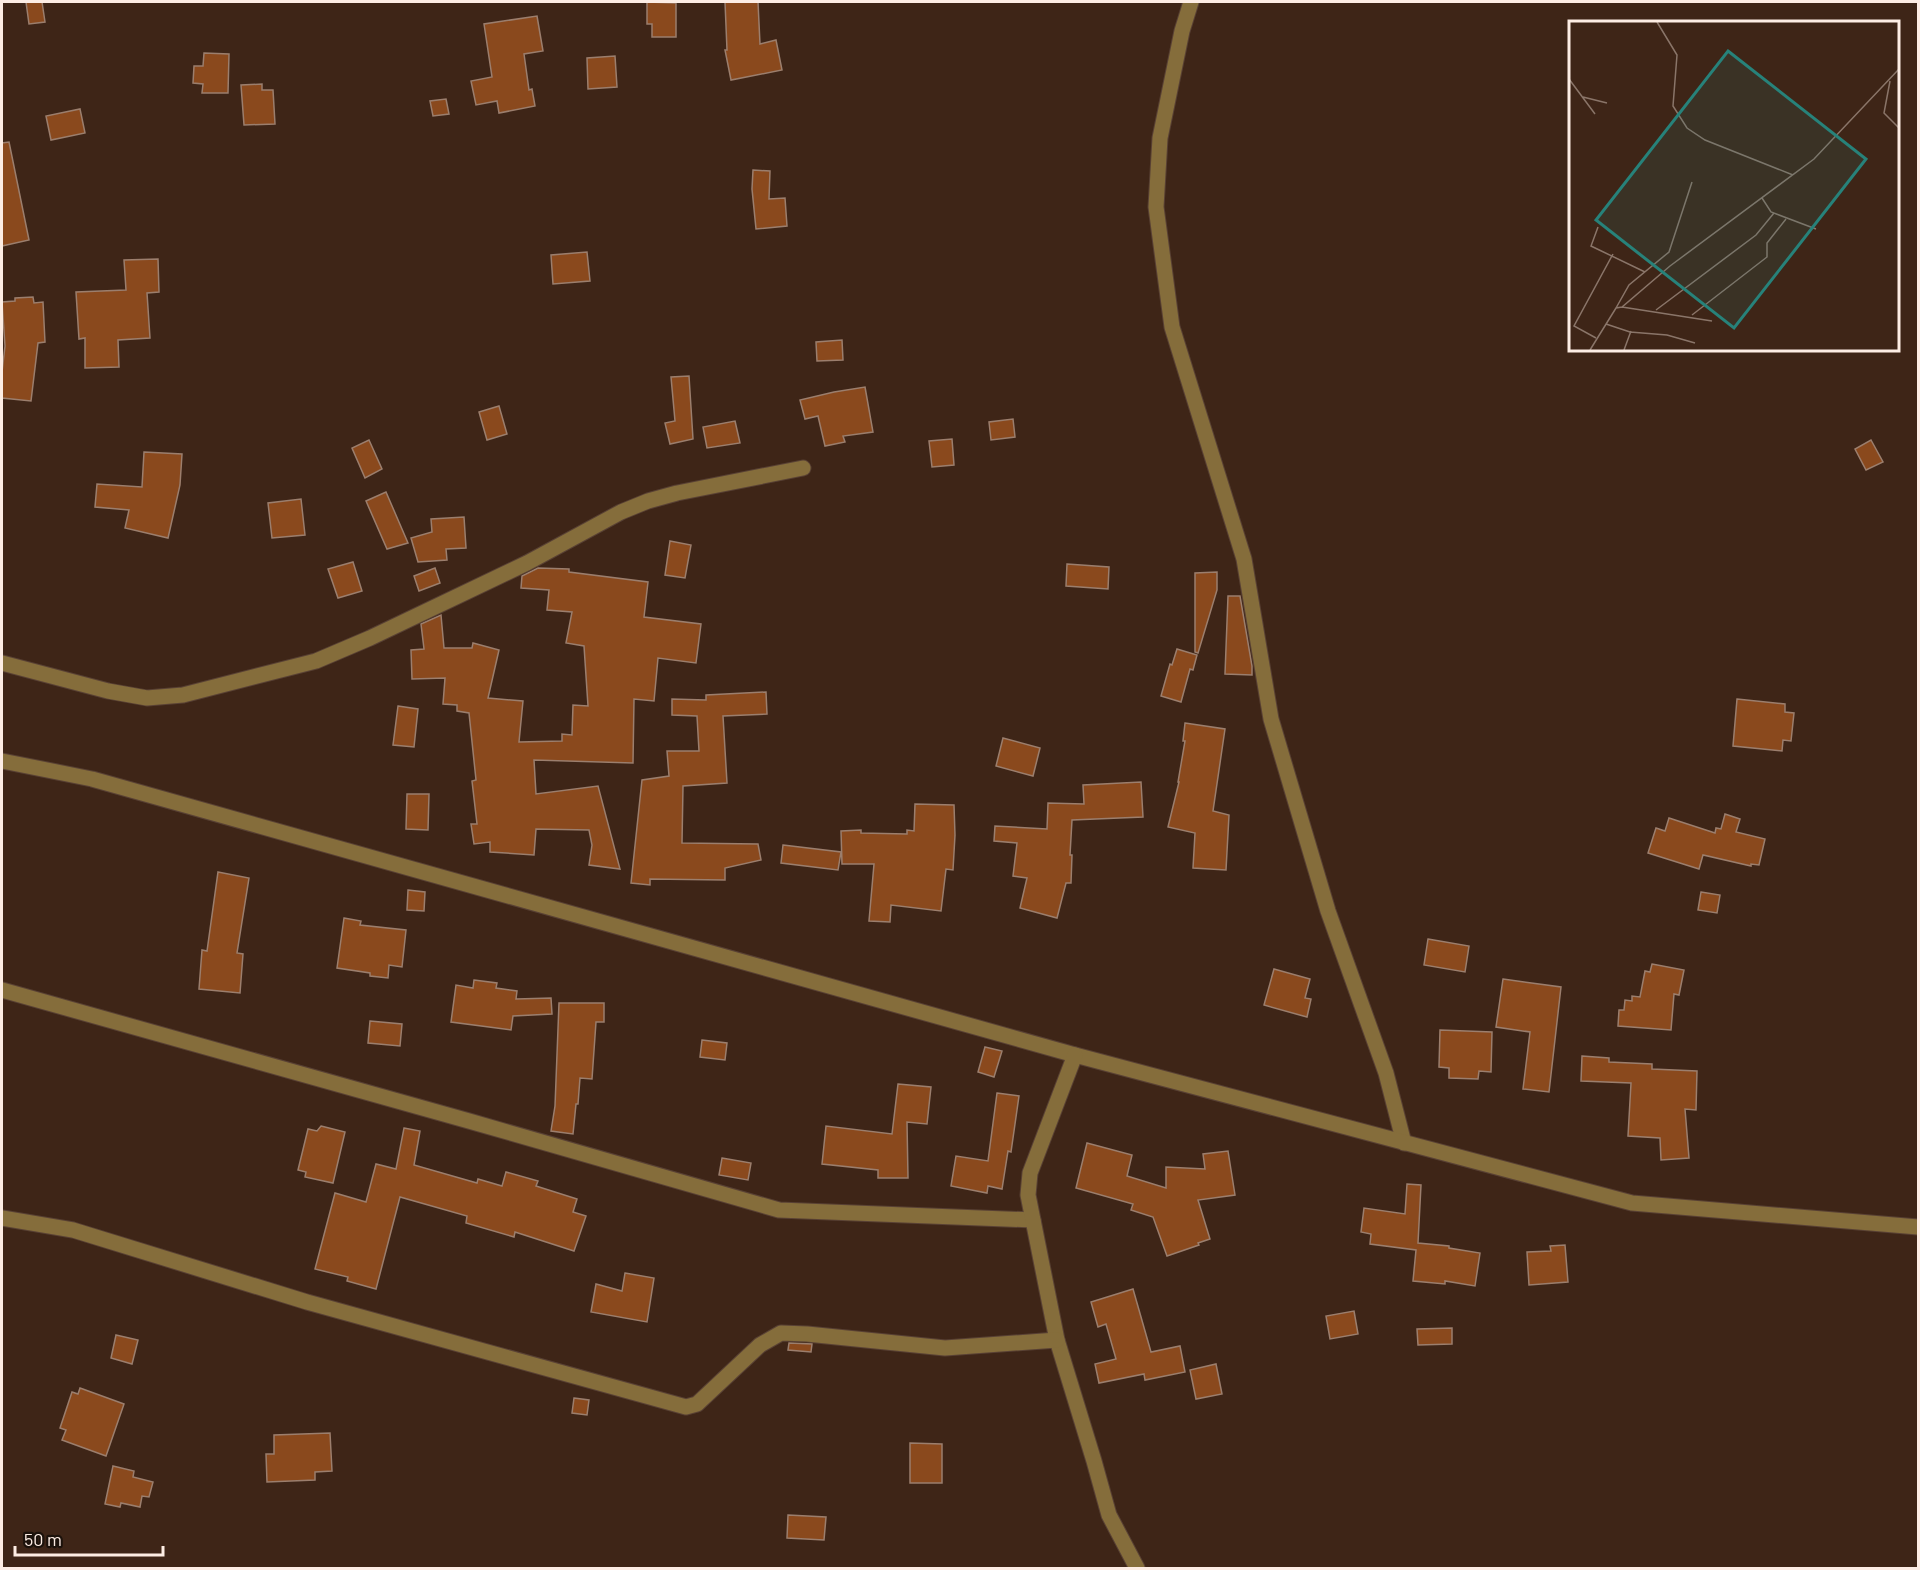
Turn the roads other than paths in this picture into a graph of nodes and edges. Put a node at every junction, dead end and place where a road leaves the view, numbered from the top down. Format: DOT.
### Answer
graph roads {
  1 [pos="1191,2"];
  2 [pos="803,468"];
  3 [pos="2,663"];
  4 [pos="2,761"];
  5 [pos="2,990"];
  6 [pos="1075,1055"];
  7 [pos="1404,1143"];
  8 [pos="2,1218"];
  9 [pos="1033,1220"];
  10 [pos="1918,1227"];
  11 [pos="1057,1340"];
  12 [pos="1137,1569"];
  1 -- 7 [label="street"];
  2 -- 3 [label="street"];
  4 -- 6 [label="street"];
  5 -- 9 [label="street"];
  6 -- 7 [label="street"];
  6 -- 9 [label="street"];
  7 -- 10 [label="street"];
  8 -- 11 [label="street"];
  9 -- 11 [label="street"];
  11 -- 12 [label="street"];
}
